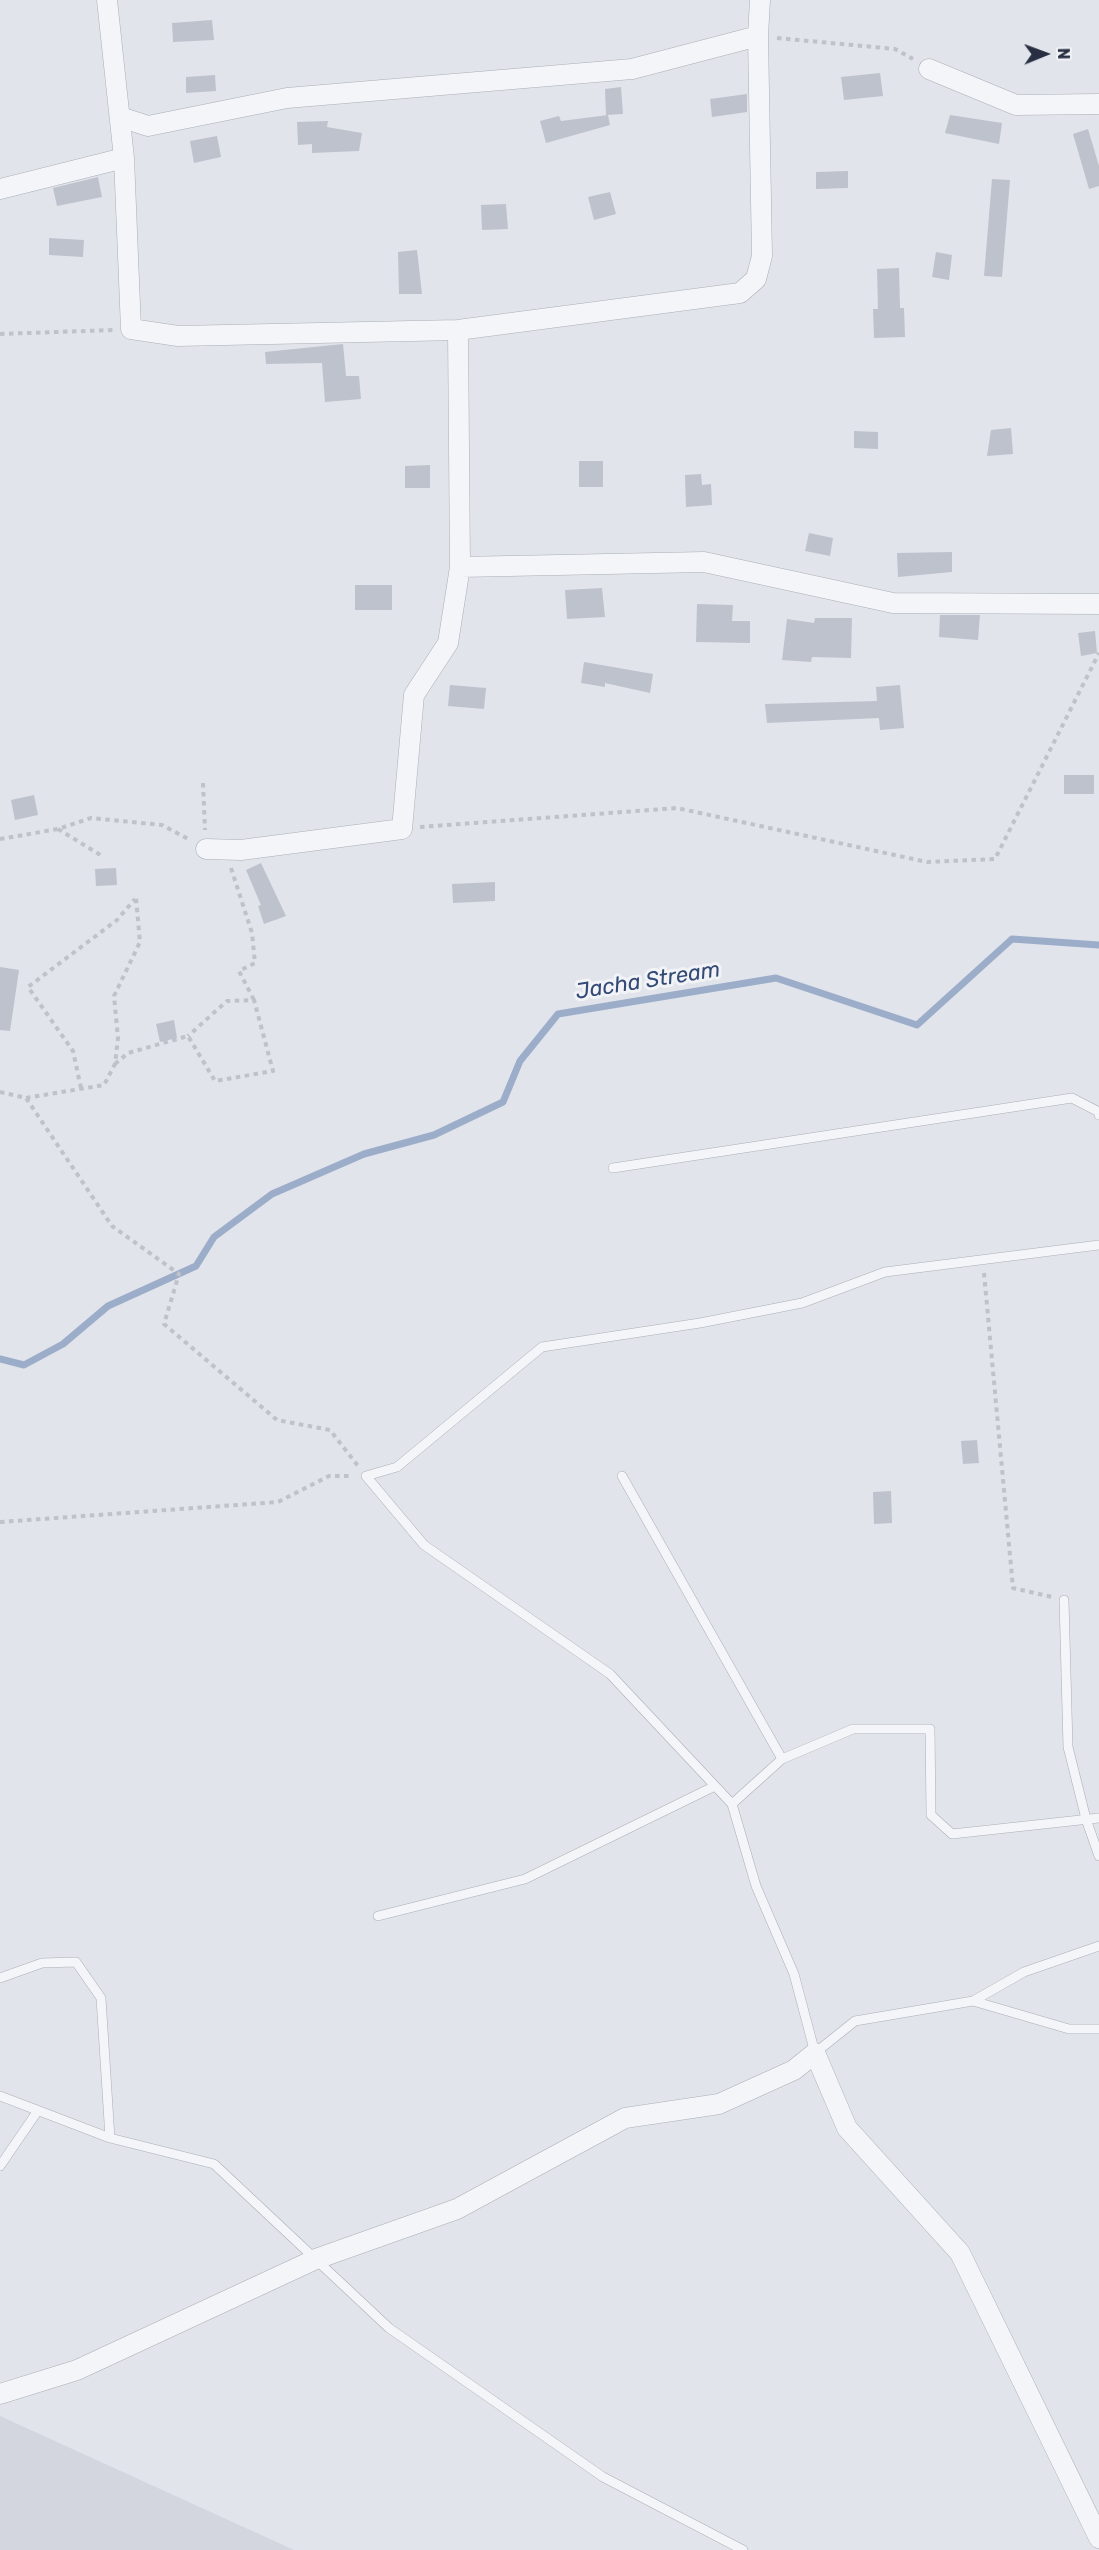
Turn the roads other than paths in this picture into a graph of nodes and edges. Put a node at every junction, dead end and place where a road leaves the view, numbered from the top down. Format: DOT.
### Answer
graph roads {
  1 [pos="107,0"];
  2 [pos="760,0"];
  3 [pos="758,36"];
  4 [pos="929,69"];
  5 [pos="1099,104"];
  6 [pos="120,117"];
  7 [pos="124,158"];
  8 [pos="0,189"];
  9 [pos="458,330"];
  10 [pos="460,567"];
  11 [pos="1099,604"];
  12 [pos="206,849"];
  13 [pos="1099,1115"];
  14 [pos="613,1168"];
  15 [pos="1099,1245"];
  16 [pos="622,1476"];
  17 [pos="1064,1600"];
  18 [pos="782,1759"];
  19 [pos="715,1786"];
  20 [pos="732,1804"];
  21 [pos="1099,1818"];
  22 [pos="1086,1819"];
  23 [pos="1099,1856"];
  24 [pos="378,1916"];
  25 [pos="1099,1946"];
  26 [pos="0,1978"];
  27 [pos="973,2001"];
  28 [pos="1099,2030"];
  29 [pos="814,2053"];
  30 [pos="0,2096"];
  31 [pos="38,2112"];
  32 [pos="110,2138"];
  33 [pos="0,2166"];
  34 [pos="316,2259"];
  35 [pos="0,2394"];
  36 [pos="1099,2538"];
  37 [pos="743,2550"];
  1 -- 6 [label="street"];
  2 -- 3 [label="street"];
  3 -- 6 [label="street"];
  3 -- 9 [label="street"];
  4 -- 5 [label="street"];
  6 -- 7 [label="street"];
  7 -- 8 [label="street"];
  7 -- 9 [label="street"];
  9 -- 10 [label="street"];
  10 -- 11 [label="street"];
  10 -- 12 [label="street"];
  13 -- 14 [label="lane"];
  15 -- 19 [label="lane"];
  16 -- 18 [label="lane"];
  17 -- 22 [label="lane"];
  18 -- 20 [label="lane"];
  18 -- 22 [label="lane"];
  19 -- 20 [label="lane"];
  19 -- 24 [label="lane"];
  20 -- 29 [label="lane"];
  21 -- 22 [label="lane"];
  22 -- 23 [label="lane"];
  25 -- 27 [label="lane"];
  26 -- 32 [label="lane"];
  27 -- 28 [label="lane"];
  27 -- 29 [label="lane"];
  29 -- 34 [label="street"];
  29 -- 36 [label="street"];
  30 -- 31 [label="lane"];
  31 -- 32 [label="lane"];
  31 -- 33 [label="lane"];
  32 -- 34 [label="lane"];
  34 -- 35 [label="street"];
  34 -- 37 [label="lane"];
}
